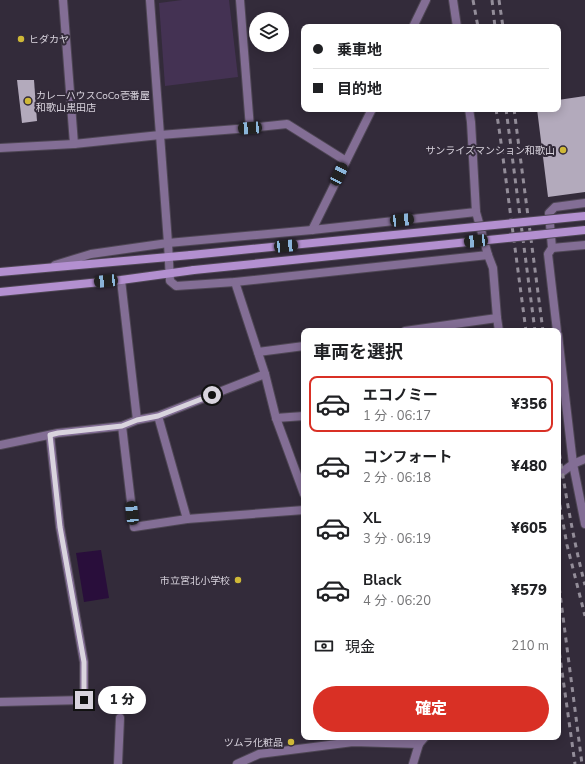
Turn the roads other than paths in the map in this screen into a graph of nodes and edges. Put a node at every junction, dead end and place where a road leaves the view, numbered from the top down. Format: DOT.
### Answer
graph roads {
  1 [pos="63,0"];
  2 [pos="150,0"];
  3 [pos="240,0"];
  4 [pos="453,0"];
  5 [pos="423,1"];
  6 [pos="414,24"];
  7 [pos="457,24"];
  8 [pos="370,112"];
  9 [pos="469,112"];
  10 [pos="250,128"];
  11 [pos="160,135"];
  12 [pos="74,144"];
  13 [pos="0,148"];
  14 [pos="346,161"];
  15 [pos="585,203"];
  16 [pos="476,212"];
  17 [pos="585,216"];
  18 [pos="312,230"];
  19 [pos="585,230"];
  20 [pos="168,243"];
  21 [pos="585,245"];
  22 [pos="552,248"];
  23 [pos="488,255"];
  24 [pos="169,257"];
  25 [pos="51,267"];
  26 [pos="0,272"];
  27 [pos="170,273"];
  28 [pos="121,280"];
  29 [pos="235,282"];
  30 [pos="0,292"];
  31 [pos="497,318"];
  32 [pos="426,328"];
  33 [pos="499,328"];
  34 [pos="558,328"];
  35 [pos="301,346"];
  36 [pos="258,352"];
  37 [pos="561,361"];
  38 [pos="265,374"];
  39 [pos="158,416"];
  40 [pos="301,416"];
  41 [pos="276,418"];
  42 [pos="137,420"];
  43 [pos="122,426"];
  44 [pos="50,435"];
  45 [pos="0,445"];
  46 [pos="585,459"];
  47 [pos="573,464"];
  48 [pos="561,473"];
  49 [pos="301,486"];
  50 [pos="301,510"];
  51 [pos="187,519"];
  52 [pos="585,524"];
  53 [pos="0,702"];
  54 [pos="120,718"];
  55 [pos="352,740"];
  56 [pos="422,740"];
  57 [pos="419,744"];
  58 [pos="118,764"];
  59 [pos="237,764"];
  60 [pos="412,764"];
  1 -- 12 [label="street"];
  2 -- 11 [label="street"];
  3 -- 10 [label="street"];
  4 -- 7 [label="street"];
  5 -- 6 [label="street"];
  8 -- 14 [label="street"];
  9 -- 16 [label="street"];
  10 -- 11 [label="street"];
  10 -- 14 [label="street"];
  11 -- 12 [label="street"];
  11 -- 20 [label="street"];
  12 -- 13 [label="street"];
  14 -- 18 [label="street"];
  15 -- 22 [label="street"];
  16 -- 18 [label="street"];
  16 -- 23 [label="street"];
  17 -- 24 [label="street, bridge"];
  18 -- 20 [label="street"];
  19 -- 27 [label="street, bridge"];
  20 -- 24 [label="street"];
  20 -- 25 [label="street"];
  21 -- 22 [label="street"];
  22 -- 34 [label="street"];
  23 -- 29 [label="street"];
  23 -- 31 [label="street"];
  24 -- 25 [label="street"];
  24 -- 27 [label="street"];
  25 -- 26 [label="street"];
  27 -- 28 [label="street"];
  27 -- 29 [label="street"];
  28 -- 30 [label="street"];
  28 -- 42 [label="street"];
  29 -- 36 [label="street"];
  31 -- 32 [label="street"];
  31 -- 33 [label="street"];
  35 -- 36 [label="street"];
  36 -- 38 [label="street"];
  37 -- 47 [label="street"];
  38 -- 39 [label="street"];
  38 -- 41 [label="street"];
  39 -- 42 [label="street"];
  39 -- 51 [label="street"];
  40 -- 41 [label="street"];
  41 -- 49 [label="street"];
  42 -- 43 [label="street"];
  43 -- 44 [label="street"];
  43 -- 51 [label="street"];
  44 -- 45 [label="street"];
  44 -- 53 [label="street"];
  46 -- 47 [label="street"];
  47 -- 48 [label="street"];
  47 -- 52 [label="street"];
  50 -- 51 [label="street"];
  54 -- 58 [label="street"];
  55 -- 57 [label="street"];
  55 -- 59 [label="street"];
  56 -- 57 [label="street"];
  57 -- 60 [label="street"];
}
